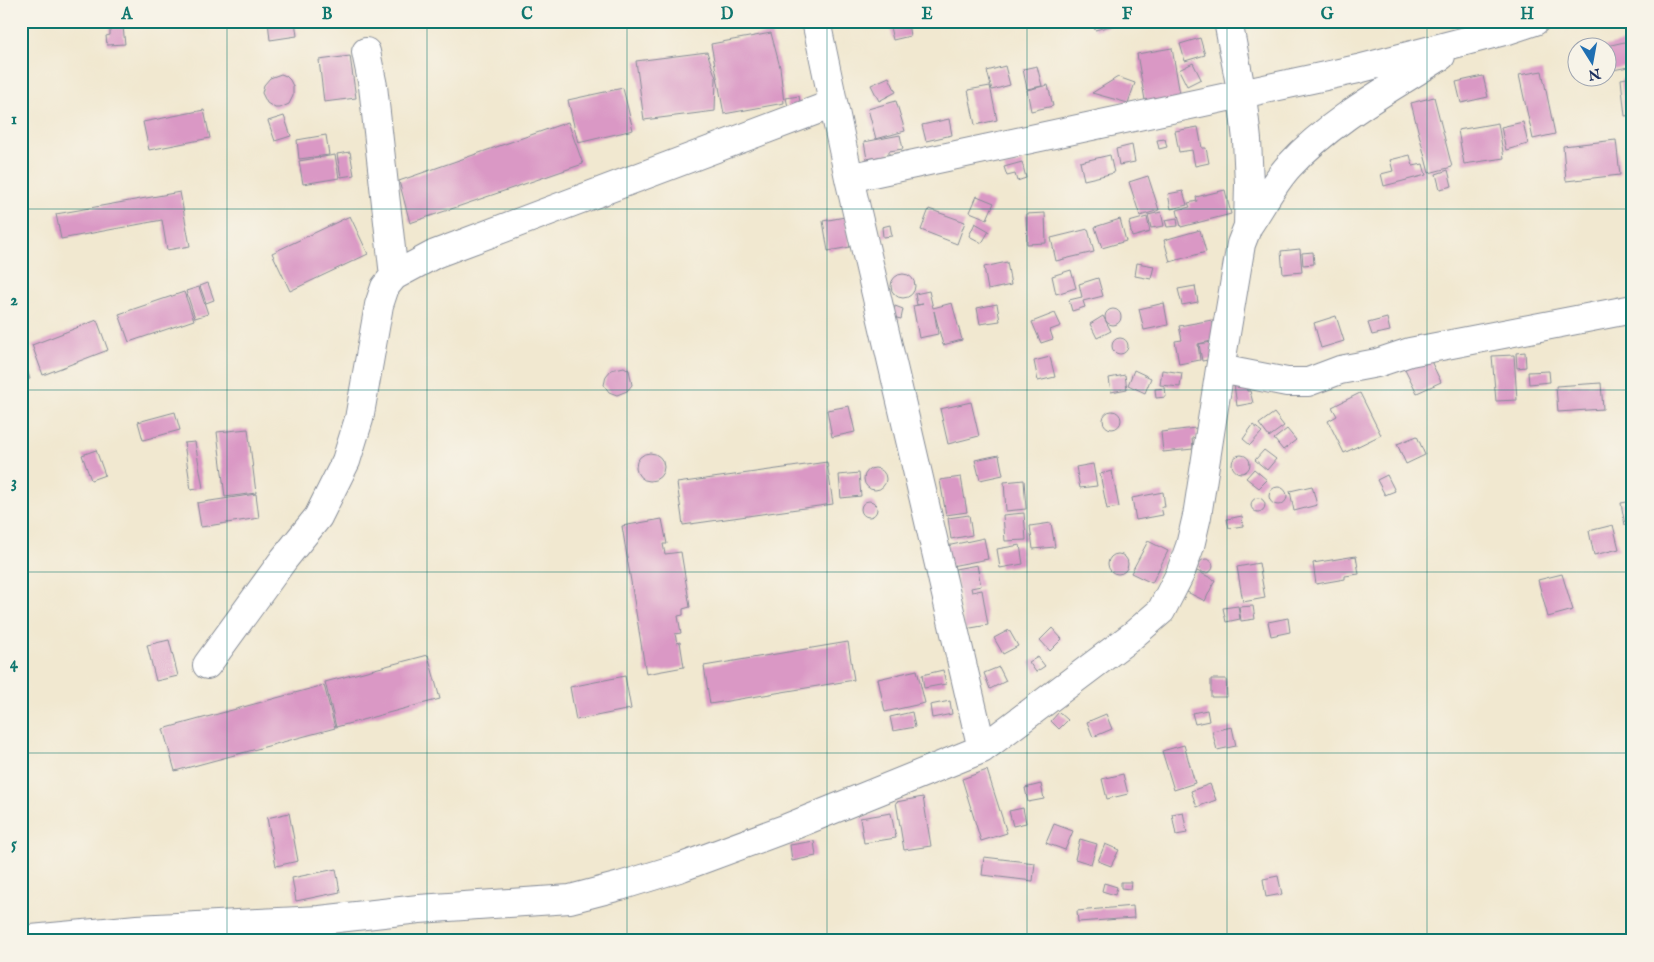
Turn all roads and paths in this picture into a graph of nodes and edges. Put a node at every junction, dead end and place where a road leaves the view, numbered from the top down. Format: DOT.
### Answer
graph roads {
  1 [pos="816,21"];
  2 [pos="1228,21"];
  3 [pos="1535,21"];
  4 [pos="1461,43"];
  5 [pos="366,52"];
  6 [pos="1242,95"];
  7 [pos="833,104"];
  8 [pos="849,178"];
  9 [pos="1248,226"];
  10 [pos="394,276"];
  11 [pos="1633,309"];
  12 [pos="1220,369"];
  13 [pos="207,665"];
  14 [pos="982,749"];
  15 [pos="21,940"];
  1 -- 7 [label="street"];
  2 -- 6 [label="street"];
  3 -- 4 [label="street"];
  4 -- 6 [label="street"];
  4 -- 9 [label="street"];
  5 -- 10 [label="street"];
  6 -- 8 [label="street"];
  6 -- 9 [label="street"];
  7 -- 8 [label="street"];
  7 -- 10 [label="street"];
  8 -- 14 [label="street"];
  9 -- 12 [label="street"];
  10 -- 13 [label="street"];
  11 -- 12 [label="street"];
  12 -- 14 [label="street"];
  14 -- 15 [label="street"];
}
